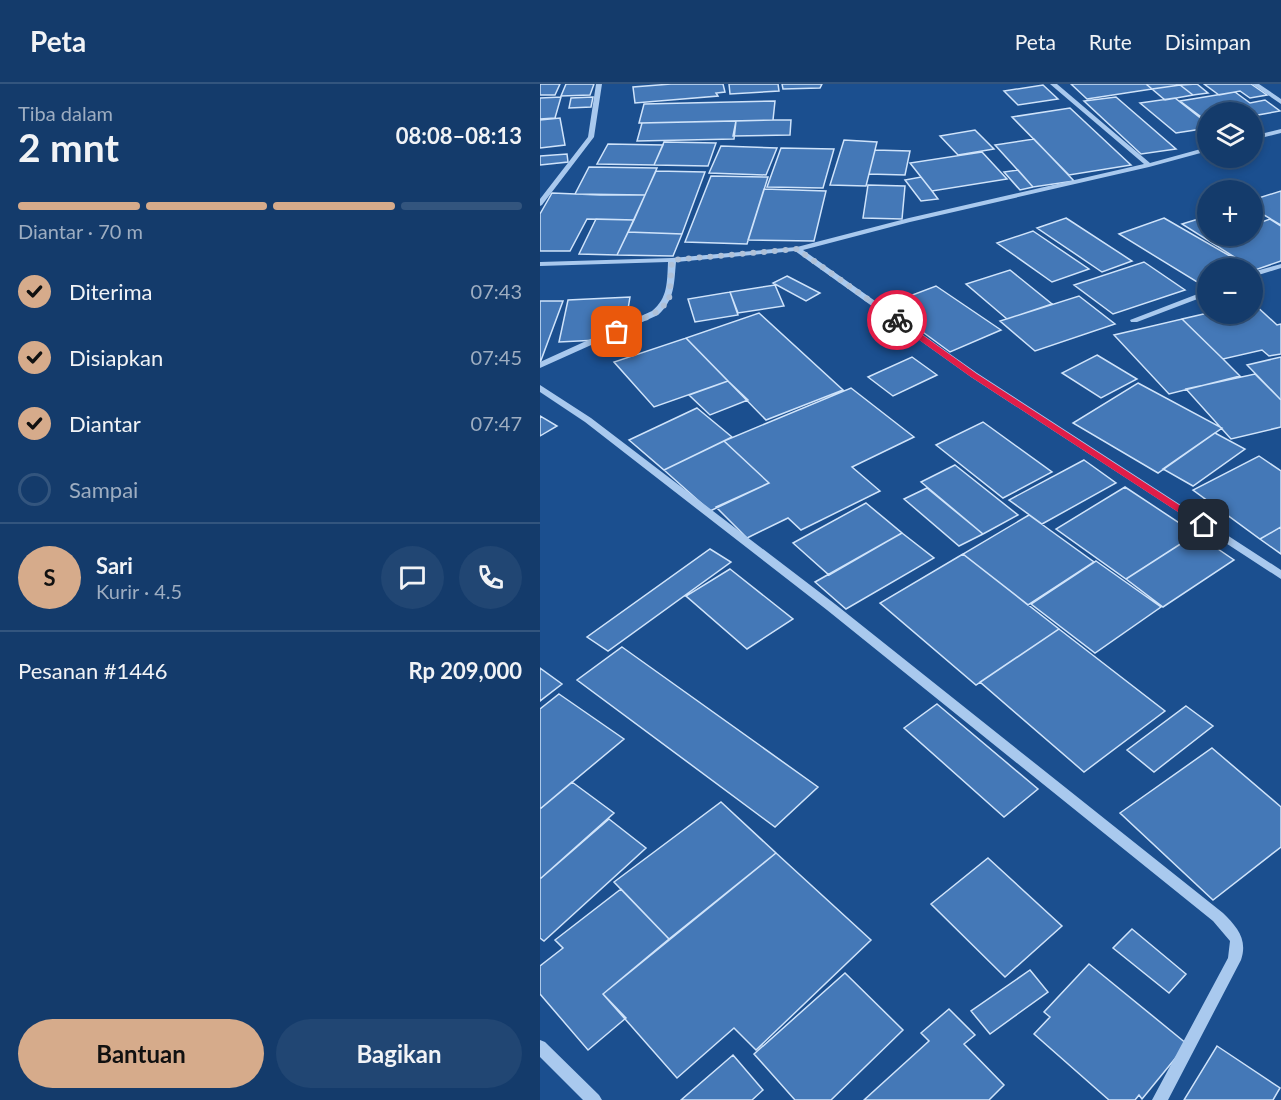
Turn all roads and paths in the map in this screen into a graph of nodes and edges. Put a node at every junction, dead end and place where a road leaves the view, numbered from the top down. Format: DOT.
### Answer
graph roads {
  1 [pos="599,84"];
  2 [pos="1053,84"];
  3 [pos="1255,84"];
  4 [pos="1281,102"];
  5 [pos="1281,131"];
  6 [pos="1263,135"];
  7 [pos="1197,152"];
  8 [pos="1149,165"];
  9 [pos="540,204"];
  10 [pos="797,249"];
  11 [pos="672,260"];
  12 [pos="540,264"];
  13 [pos="1281,266"];
  14 [pos="1263,272"];
  15 [pos="1197,296"];
  16 [pos="1134,320"];
  17 [pos="540,365"];
  18 [pos="540,388"];
  19 [pos="1281,575"];
  20 [pos="540,1047"];
  21 [pos="594,1100"];
  22 [pos="1160,1100"];
  1 -- 9 [label="street"];
  2 -- 8 [label="street"];
  3 -- 4 [label="street"];
  5 -- 6 [label="street"];
  7 -- 8 [label="street"];
  8 -- 10 [label="street"];
  10 -- 11 [label="street"];
  10 -- 19 [label="street"];
  11 -- 12 [label="street"];
  11 -- 17 [label="street"];
  13 -- 14 [label="street"];
  15 -- 16 [label="street"];
  18 -- 22 [label="street"];
  20 -- 21 [label="street"];
}
